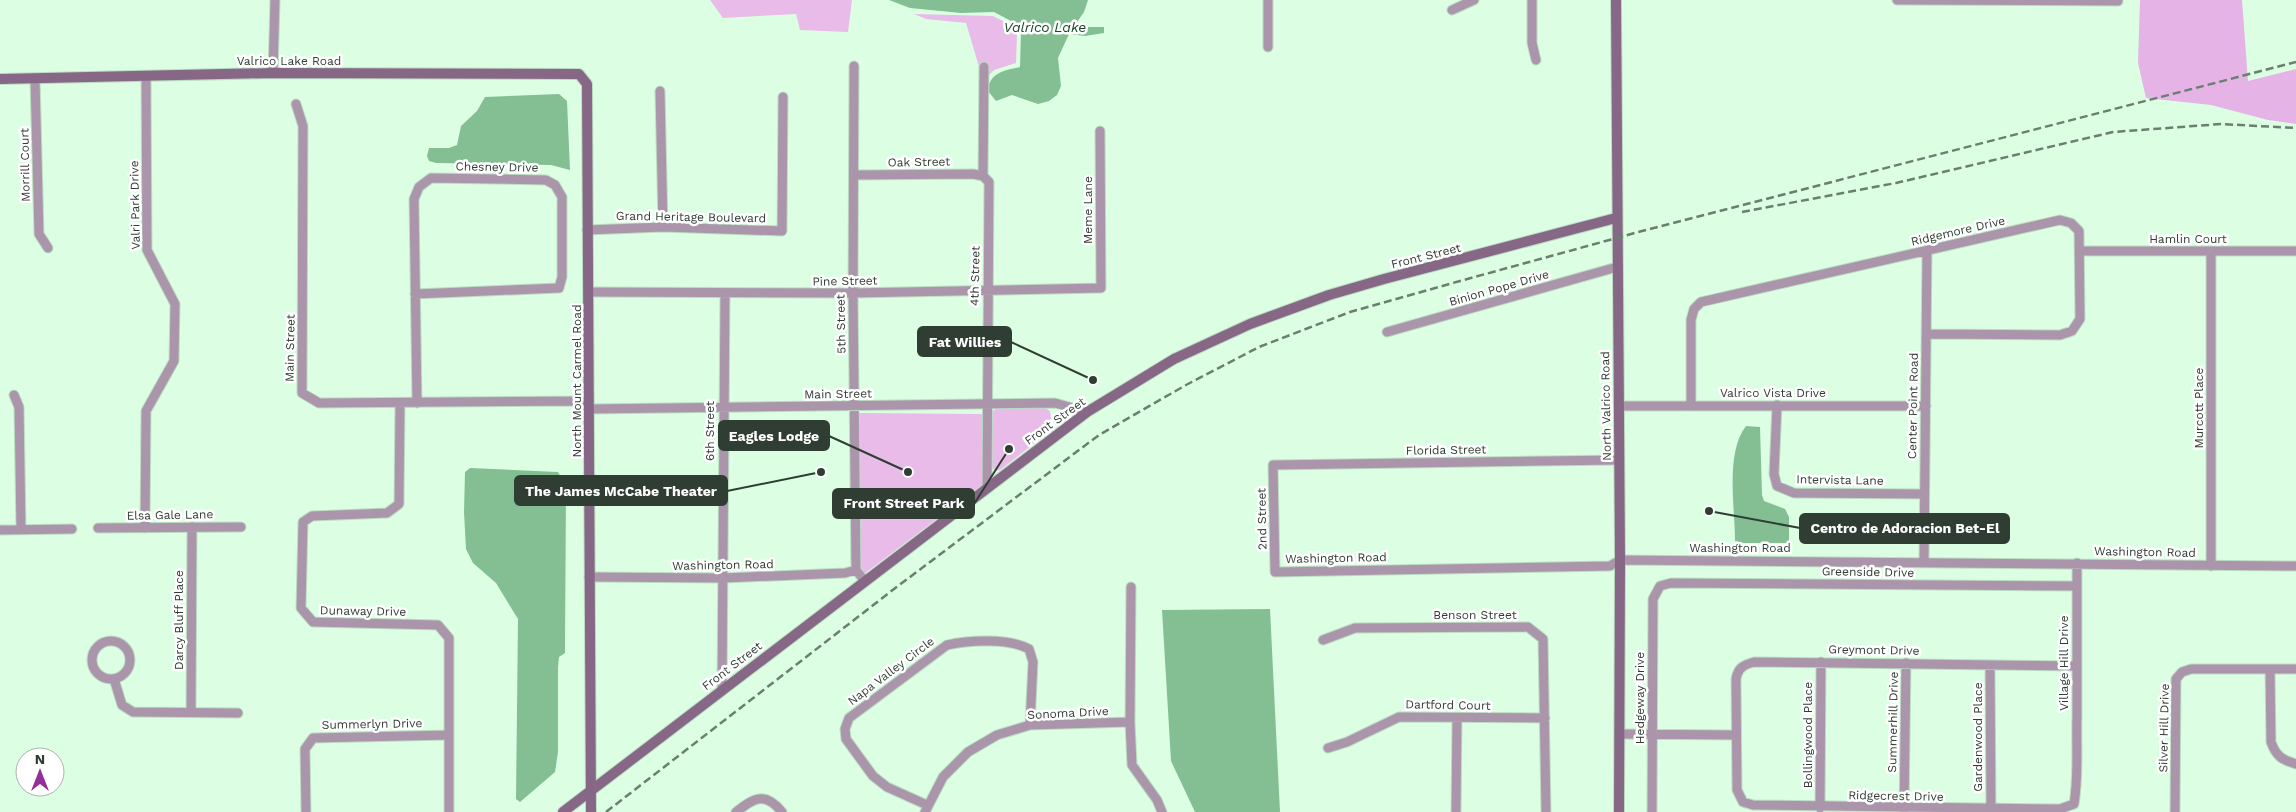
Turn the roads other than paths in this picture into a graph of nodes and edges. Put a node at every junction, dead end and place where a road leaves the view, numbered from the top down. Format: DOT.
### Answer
graph roads {
  1 [pos="275,0"];
  2 [pos="1268,0"];
  3 [pos="1474,0"];
  4 [pos="1532,0"];
  5 [pos="1616,0"];
  6 [pos="1897,0"];
  7 [pos="2071,0"];
  8 [pos="2118,1"];
  9 [pos="1452,10"];
  10 [pos="1268,47"];
  11 [pos="1536,60"];
  12 [pos="854,66"];
  13 [pos="984,67"];
  14 [pos="273,73"];
  15 [pos="579,74"];
  16 [pos="146,76"];
  17 [pos="36,78"];
  18 [pos="0,79"];
  19 [pos="660,91"];
  20 [pos="783,97"];
  21 [pos="296,104"];
  22 [pos="1100,131"];
  23 [pos="854,175"];
  24 [pos="983,176"];
  25 [pos="1616,218"];
  26 [pos="663,227"];
  27 [pos="586,230"];
  28 [pos="48,248"];
  29 [pos="1927,251"];
  30 [pos="2080,251"];
  31 [pos="2296,251"];
  32 [pos="2211,252"];
  33 [pos="1617,267"];
  34 [pos="1101,288"];
  35 [pos="988,290"];
  36 [pos="589,292"];
  37 [pos="853,293"];
  38 [pos="415,294"];
  39 [pos="725,294"];
  40 [pos="1387,332"];
  41 [pos="1927,334"];
  42 [pos="14,395"];
  43 [pos="400,403"];
  44 [pos="417,403"];
  45 [pos="589,405"];
  46 [pos="987,405"];
  47 [pos="1691,405"];
  48 [pos="1777,405"];
  49 [pos="1619,406"];
  50 [pos="1926,406"];
  51 [pos="854,407"];
  52 [pos="722,408"];
  53 [pos="1086,412"];
  54 [pos="1619,460"];
  55 [pos="1273,465"];
  56 [pos="987,487"];
  57 [pos="1924,494"];
  58 [pos="192,527"];
  59 [pos="241,527"];
  60 [pos="98,528"];
  61 [pos="145,528"];
  62 [pos="22,529"];
  63 [pos="72,529"];
  64 [pos="0,530"];
  65 [pos="1620,560"];
  66 [pos="1924,561"];
  67 [pos="2077,563"];
  68 [pos="2211,566"];
  69 [pos="2296,566"];
  70 [pos="856,570"];
  71 [pos="1275,572"];
  72 [pos="589,577"];
  73 [pos="724,578"];
  74 [pos="864,580"];
  75 [pos="1660,586"];
  76 [pos="2077,586"];
  77 [pos="1131,587"];
  78 [pos="1323,640"];
  79 [pos="1821,662"];
  80 [pos="1906,663"];
  81 [pos="1990,665"];
  82 [pos="2077,666"];
  83 [pos="2270,669"];
  84 [pos="2296,670"];
  85 [pos="114,679"];
  86 [pos="722,688"];
  87 [pos="191,712"];
  88 [pos="238,713"];
  89 [pos="1457,718"];
  90 [pos="1546,718"];
  91 [pos="1130,722"];
  92 [pos="1030,725"];
  93 [pos="1620,734"];
  94 [pos="1652,734"];
  95 [pos="449,735"];
  96 [pos="1736,735"];
  97 [pos="1328,748"];
  98 [pos="2076,762"];
  99 [pos="2296,764"];
  100 [pos="590,792"];
  101 [pos="926,808"];
  102 [pos="1820,808"];
  103 [pos="1990,809"];
  104 [pos="1904,810"];
  105 [pos="306,812"];
  106 [pos="450,812"];
  107 [pos="562,812"];
  108 [pos="591,812"];
  109 [pos="736,812"];
  110 [pos="782,812"];
  111 [pos="1162,812"];
  112 [pos="1456,812"];
  113 [pos="1546,812"];
  114 [pos="1619,812"];
  115 [pos="1652,812"];
  116 [pos="2175,812"];
  1 -- 14 [label="street"];
  2 -- 10 [label="street"];
  3 -- 9 [label="street"];
  4 -- 11 [label="street"];
  5 -- 25 [label="street, North Valrico Road"];
  6 -- 7 [label="street"];
  7 -- 8 [label="street"];
  12 -- 23 [label="street, 5th Street"];
  13 -- 24 [label="street, 4th Street"];
  14 -- 15 [label="street, Valrico Lake Road"];
  14 -- 16 [label="street, Valrico Lake Road"];
  15 -- 27 [label="street, North Mount Carmel Road"];
  16 -- 17 [label="street, Valrico Lake Road"];
  16 -- 61 [label="street, Valri Park Drive"];
  17 -- 18 [label="street, Valrico Lake Road"];
  17 -- 28 [label="street, Morrill Court"];
  19 -- 26 [label="street"];
  20 -- 26 [label="street, Grand Heritage Boulevard"];
  21 -- 43 [label="street, Main Street"];
  22 -- 34 [label="street, Meme Lane"];
  23 -- 24 [label="street, Oak Street"];
  23 -- 37 [label="street, 5th Street"];
  24 -- 35 [label="street, 4th Street"];
  25 -- 33 [label="street, North Valrico Road"];
  25 -- 53 [label="street, Front Street"];
  26 -- 27 [label="street, Grand Heritage Boulevard"];
  27 -- 36 [label="street, North Mount Carmel Road"];
  29 -- 30 [label="street, Ridgemore Drive"];
  29 -- 41 [label="street, Center Point Road"];
  29 -- 47 [label="street, Ridgemore Drive"];
  30 -- 32 [label="street, Hamlin Court"];
  30 -- 41 [label="street, Ridgemore Drive"];
  31 -- 32 [label="street, Hamlin Court"];
  32 -- 68 [label="street, Murcott Place"];
  33 -- 40 [label="street, Binion Pope Drive"];
  33 -- 49 [label="street, North Valrico Road"];
  34 -- 35 [label="street, Pine Street"];
  35 -- 37 [label="street, Pine Street"];
  35 -- 46 [label="street, 4th Street"];
  36 -- 39 [label="street, Pine Street"];
  36 -- 45 [label="street, North Mount Carmel Road"];
  37 -- 39 [label="street, Pine Street"];
  37 -- 51 [label="street, 5th Street"];
  38 -- 38 [label="street, Chesney Drive"];
  38 -- 44 [label="street, Chesney Drive"];
  39 -- 52 [label="street, 6th Street"];
  41 -- 50 [label="street, Center Point Road"];
  42 -- 62 [label="street"];
  43 -- 44 [label="street, Main Street"];
  43 -- 95 [label="street, Dunaway Drive"];
  44 -- 45 [label="street, Main Street"];
  45 -- 52 [label="street, Main Street"];
  45 -- 72 [label="street, North Mount Carmel Road"];
  46 -- 51 [label="street, Main Street"];
  46 -- 53 [label="street, Main Street"];
  46 -- 56 [label="street, 4th Street"];
  47 -- 48 [label="street, Valrico Vista Drive"];
  47 -- 49 [label="street, Valrico Vista Drive"];
  48 -- 50 [label="street, Valrico Vista Drive"];
  48 -- 57 [label="street, Intervista Lane"];
  49 -- 54 [label="street, North Valrico Road"];
  50 -- 57 [label="street, Center Point Road"];
  51 -- 52 [label="street, Main Street"];
  51 -- 70 [label="street, 5th Street"];
  52 -- 73 [label="street, 6th Street"];
  53 -- 56 [label="street, Front Street"];
  54 -- 55 [label="street, Florida Street"];
  54 -- 65 [label="street, North Valrico Road"];
  55 -- 71 [label="street, 2nd Street"];
  56 -- 74 [label="street, Front Street"];
  57 -- 66 [label="street, Center Point Road"];
  58 -- 59 [label="street, Elsa Gale Lane"];
  58 -- 61 [label="street, Elsa Gale Lane"];
  58 -- 87 [label="street, Darcy Bluff Place"];
  60 -- 61 [label="street, Elsa Gale Lane"];
  62 -- 63 [label="street"];
  62 -- 64 [label="street"];
  65 -- 66 [label="street, Washington Road"];
  65 -- 71 [label="street, Washington Road"];
  65 -- 93 [label="street, North Valrico Road"];
  66 -- 67 [label="street, Washington Road"];
  67 -- 68 [label="street, Washington Road"];
  67 -- 76 [label="street, Village Hill Drive"];
  68 -- 69 [label="street, Washington Road"];
  70 -- 73 [label="street, Washington Road"];
  70 -- 74 [label="street"];
  72 -- 73 [label="street, Washington Road"];
  72 -- 100 [label="street, North Mount Carmel Road"];
  73 -- 86 [label="street, 6th Street"];
  74 -- 86 [label="street, Front Street"];
  75 -- 76 [label="street, Greenside Drive"];
  75 -- 94 [label="street, Hedgeway Drive"];
  76 -- 82 [label="street, Village Hill Drive"];
  77 -- 91 [label="street"];
  78 -- 90 [label="street, Benson Street"];
  79 -- 80 [label="street, Greymont Drive"];
  79 -- 96 [label="street, Greymont Drive"];
  79 -- 102 [label="street, Bollingwood Place"];
  80 -- 81 [label="street, Greymont Drive"];
  80 -- 104 [label="street, Summerhill Drive"];
  81 -- 82 [label="street, Greymont Drive"];
  81 -- 103 [label="street, Gardenwood Place"];
  82 -- 98 [label="street, Village Hill Drive"];
  83 -- 84 [label="street, Silver Hill Drive"];
  83 -- 99 [label="street"];
  83 -- 116 [label="street, Silver Hill Drive"];
  85 -- 85 [label="street"];
  85 -- 87 [label="street"];
  86 -- 100 [label="street, Front Street"];
  87 -- 88 [label="street"];
  89 -- 90 [label="street, Dartford Court"];
  89 -- 97 [label="street, Dartford Court"];
  89 -- 112 [label="street"];
  90 -- 113 [label="street, Benson Street"];
  91 -- 92 [label="street, Sonoma Drive"];
  91 -- 111 [label="street"];
  92 -- 101 [label="street, Sonoma Drive"];
  92 -- 101 [label="street, Napa Valley Circle"];
  93 -- 94 [label="street"];
  93 -- 114 [label="street, North Valrico Road"];
  94 -- 96 [label="street"];
  94 -- 115 [label="street, Hedgeway Drive"];
  95 -- 105 [label="street, Summerlyn Drive"];
  95 -- 106 [label="street, Dunaway Drive"];
  96 -- 102 [label="street, Ridgecrest Drive"];
  98 -- 103 [label="street, Ridgecrest Drive"];
  100 -- 107 [label="street, Front Street"];
  100 -- 108 [label="street, North Mount Carmel Road"];
  102 -- 104 [label="street, Ridgecrest Drive"];
  103 -- 104 [label="street, Ridgecrest Drive"];
  109 -- 110 [label="street"];
}
